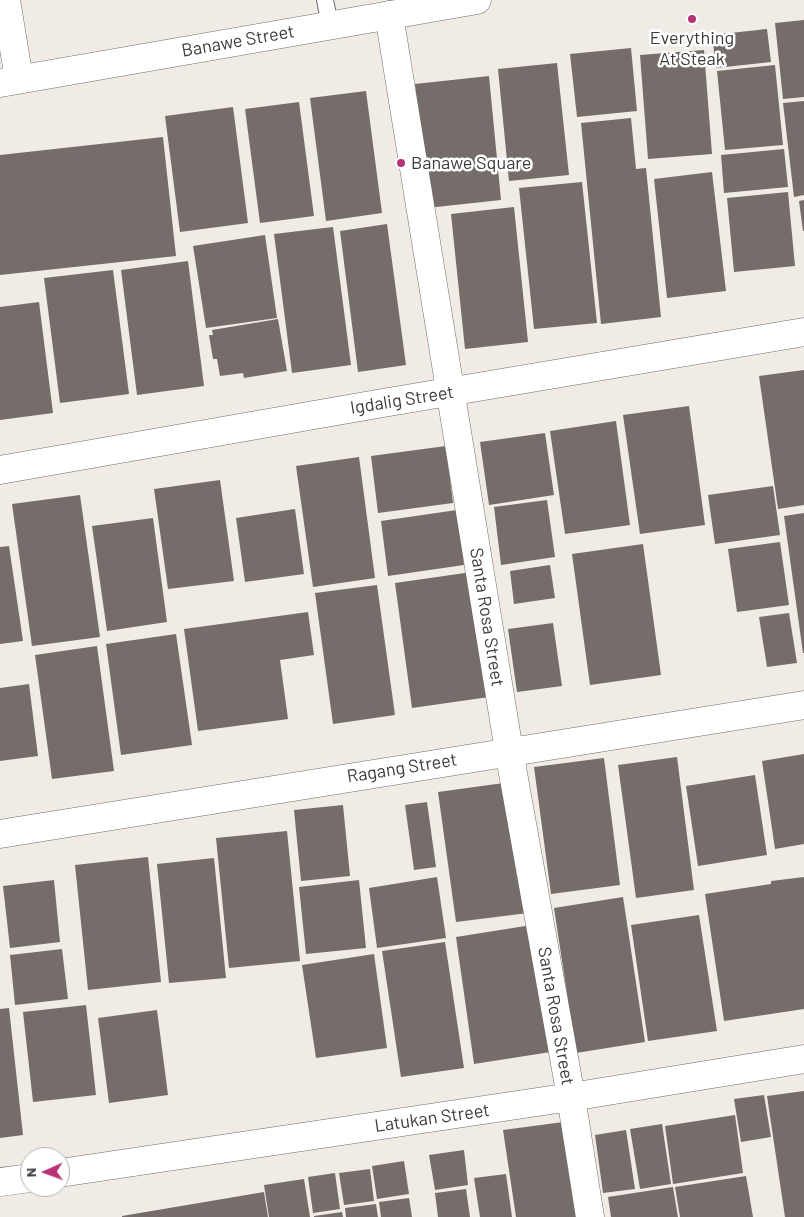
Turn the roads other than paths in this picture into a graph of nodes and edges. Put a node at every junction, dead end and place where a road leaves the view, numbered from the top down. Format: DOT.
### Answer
graph roads {
  1 [pos="6,0"];
  2 [pos="477,0"];
  3 [pos="327,13"];
  4 [pos="389,15"];
  5 [pos="10,81"];
  6 [pos="804,332"];
  7 [pos="450,393"];
  8 [pos="0,470"];
  9 [pos="804,705"];
  10 [pos="509,751"];
  11 [pos="0,834"];
  12 [pos="804,1059"];
  13 [pos="571,1097"];
  14 [pos="70,1172"];
  15 [pos="20,1179"];
  16 [pos="0,1182"];
  17 [pos="590,1217"];
  1 -- 5 [label="street"];
  2 -- 4 [label="street, Banawe Street"];
  3 -- 4 [label="street, Banawe Street"];
  3 -- 5 [label="street, Banawe Street"];
  4 -- 7 [label="street, Santa Rosa Street"];
  6 -- 7 [label="street, Igdalig Street"];
  7 -- 8 [label="street, Igdalig Street"];
  7 -- 10 [label="street, Santa Rosa Street"];
  9 -- 10 [label="street, Ragang Street"];
  10 -- 11 [label="street, Ragang Street"];
  10 -- 13 [label="street, Santa Rosa Street"];
  12 -- 13 [label="street, Latukan Street"];
  13 -- 14 [label="street, Latukan Street"];
  13 -- 17 [label="street, Santa Rosa Street"];
  15 -- 16 [label="street"];
}
